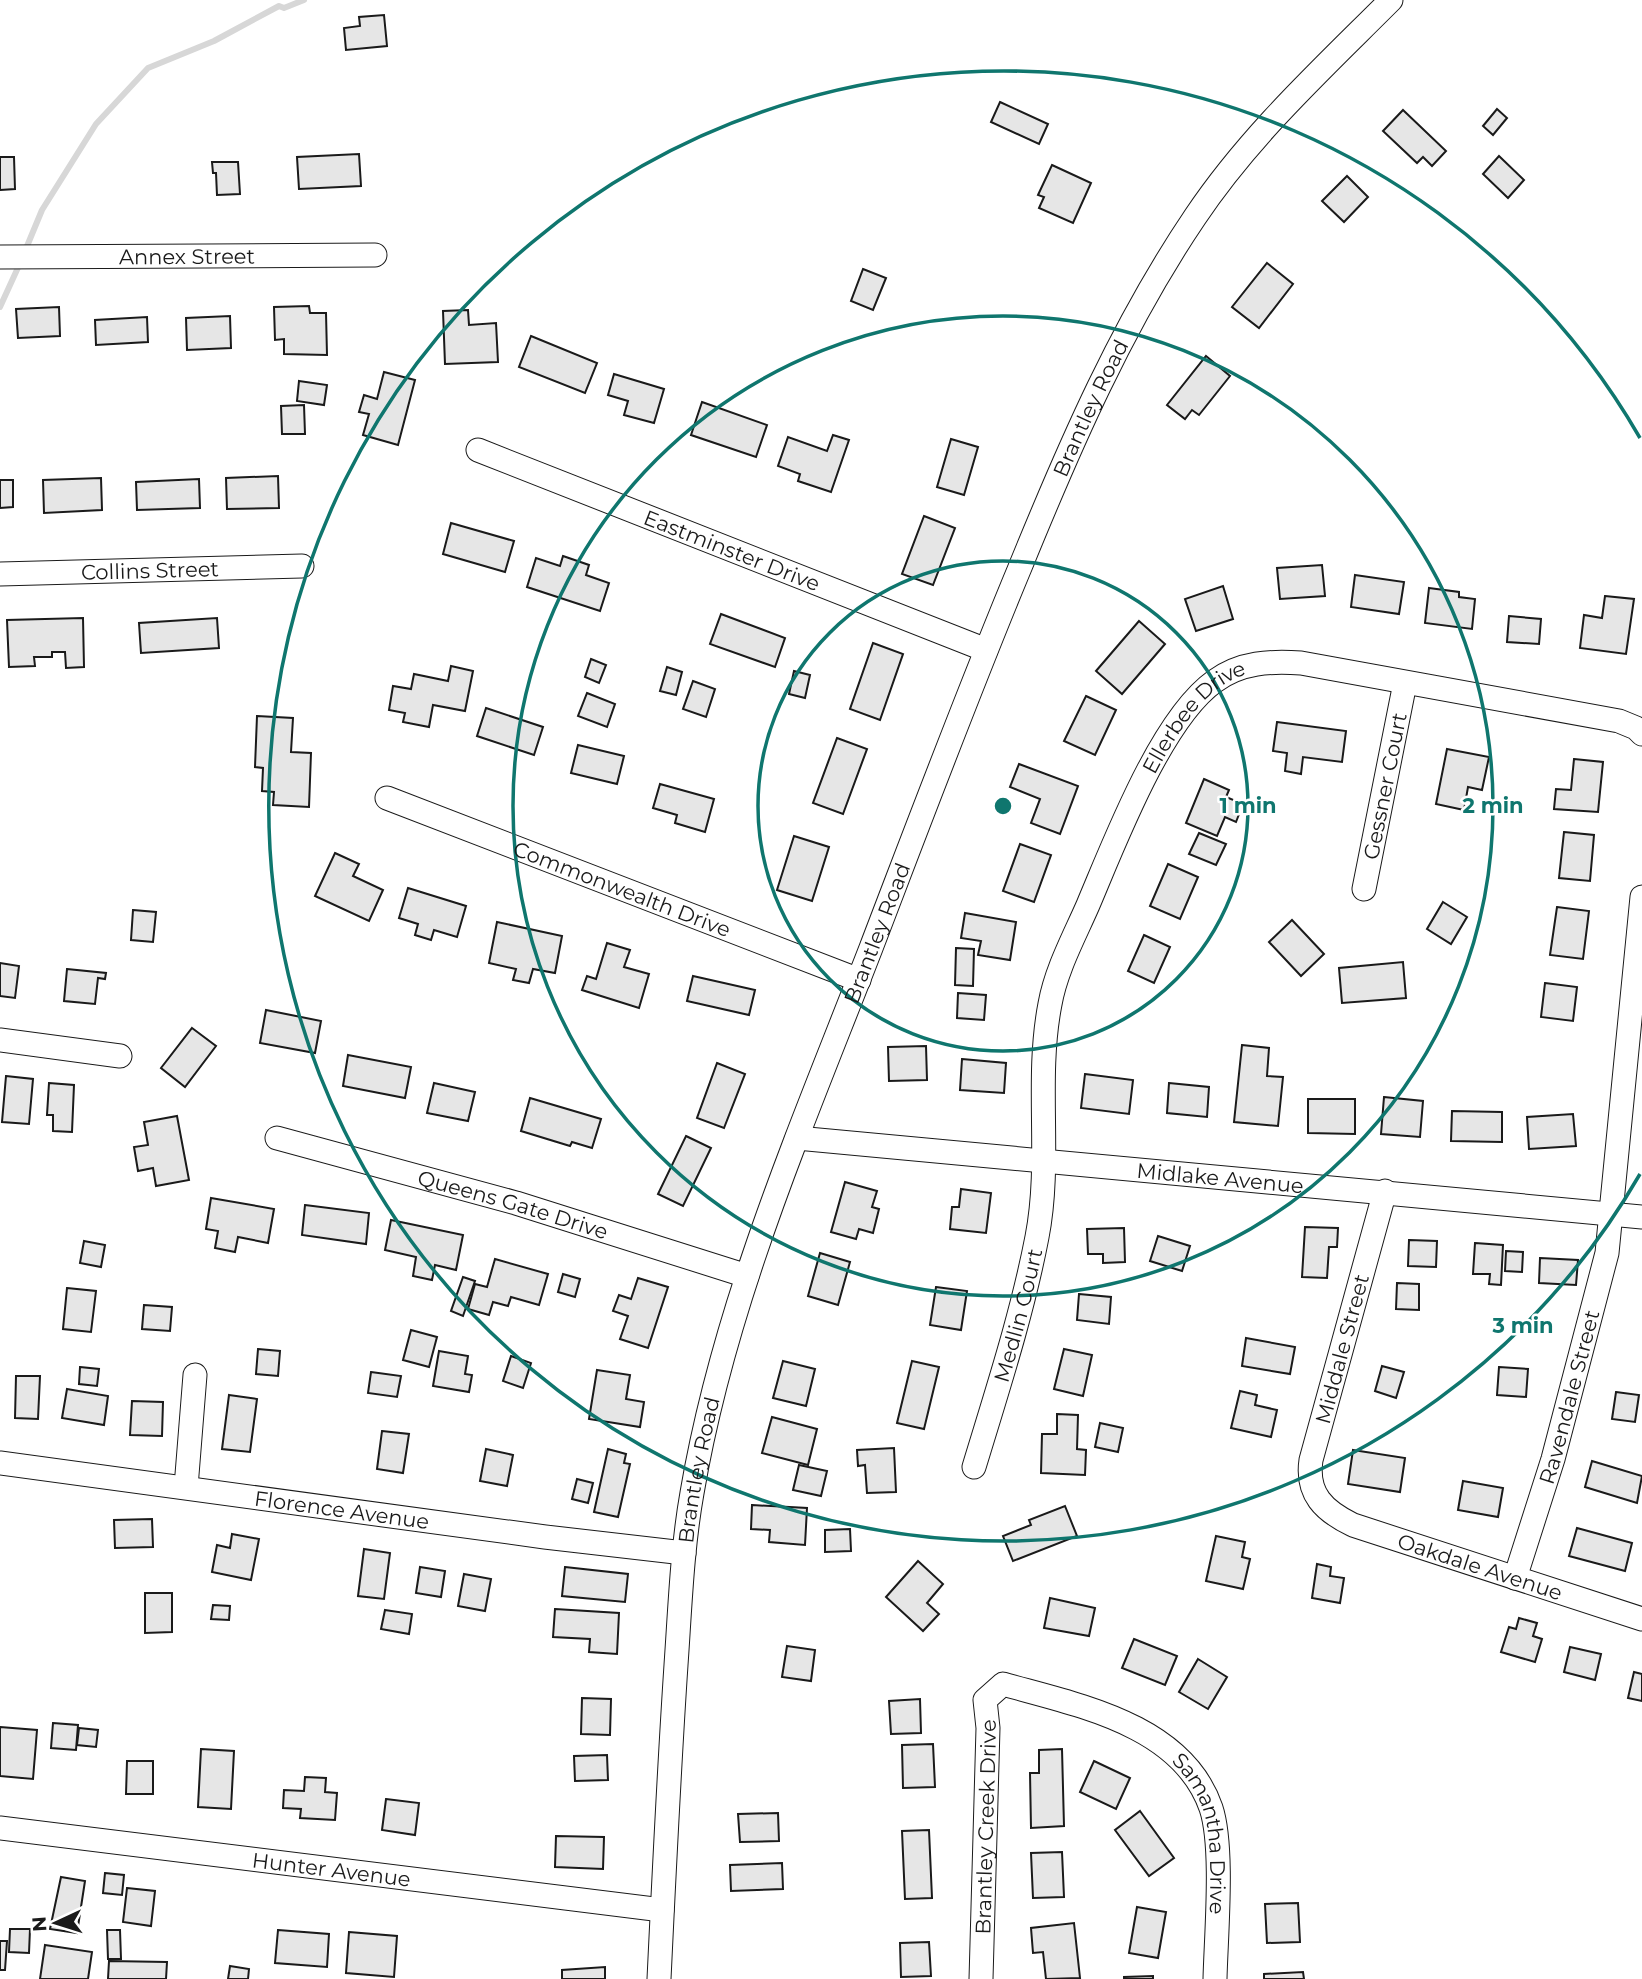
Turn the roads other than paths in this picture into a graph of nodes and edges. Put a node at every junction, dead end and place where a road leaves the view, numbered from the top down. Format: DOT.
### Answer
graph roads {
  1 [pos="1391,0"];
  2 [pos="375,255"];
  3 [pos="0,257"];
  4 [pos="478,450"];
  5 [pos="302,566"];
  6 [pos="0,574"];
  7 [pos="986,650"];
  8 [pos="1405,683"];
  9 [pos="1642,734"];
  10 [pos="387,798"];
  11 [pos="1364,889"];
  12 [pos="1642,897"];
  13 [pos="859,979"];
  14 [pos="0,1040"];
  15 [pos="120,1056"];
  16 [pos="277,1138"];
  17 [pos="797,1138"];
  18 [pos="1043,1160"];
  19 [pos="1385,1191"];
  20 [pos="1612,1214"];
  21 [pos="1642,1217"];
  22 [pos="747,1276"];
  23 [pos="195,1375"];
  24 [pos="0,1463"];
  25 [pos="974,1467"];
  26 [pos="186,1487"];
  27 [pos="1321,1504"];
  28 [pos="684,1553"];
  29 [pos="1515,1578"];
  30 [pos="1642,1619"];
  31 [pos="1123,1723"];
  32 [pos="0,1828"];
  33 [pos="662,1910"];
  34 [pos="659,1979"];
  35 [pos="981,1979"];
  36 [pos="1215,1979"];
  1 -- 7 [label="street, Brantley Road"];
  2 -- 3 [label="street, Annex Street"];
  4 -- 7 [label="street, Eastminster Drive"];
  5 -- 6 [label="street, Collins Street"];
  7 -- 13 [label="street, Brantley Road"];
  8 -- 9 [label="street, Ellerbee Drive"];
  8 -- 11 [label="street, Gessner Court"];
  8 -- 18 [label="street, Ellerbee Drive"];
  10 -- 13 [label="street, Commonwealth Drive"];
  12 -- 20 [label="street"];
  13 -- 17 [label="street, Brantley Road"];
  14 -- 15 [label="street"];
  16 -- 22 [label="street, Queens Gate Drive"];
  17 -- 18 [label="street, Midlake Avenue"];
  17 -- 22 [label="street, Brantley Road"];
  18 -- 19 [label="street, Midlake Avenue"];
  18 -- 25 [label="street, Medlin Court"];
  19 -- 20 [label="street, Midlake Avenue"];
  19 -- 27 [label="street, Middale Street"];
  20 -- 21 [label="street, Midlake Avenue"];
  20 -- 29 [label="street, Ravendale Street"];
  22 -- 28 [label="street, Brantley Road"];
  23 -- 26 [label="street"];
  24 -- 26 [label="street, Florence Avenue"];
  26 -- 28 [label="street, Florence Avenue"];
  27 -- 29 [label="street, Oakdale Avenue"];
  28 -- 33 [label="street, Brantley Road"];
  29 -- 30 [label="street, Oakdale Avenue"];
  31 -- 35 [label="street, Brantley Creek Drive"];
  31 -- 36 [label="street, Samantha Drive"];
  32 -- 33 [label="street, Hunter Avenue"];
  33 -- 34 [label="street, Brantley Road"];
}
